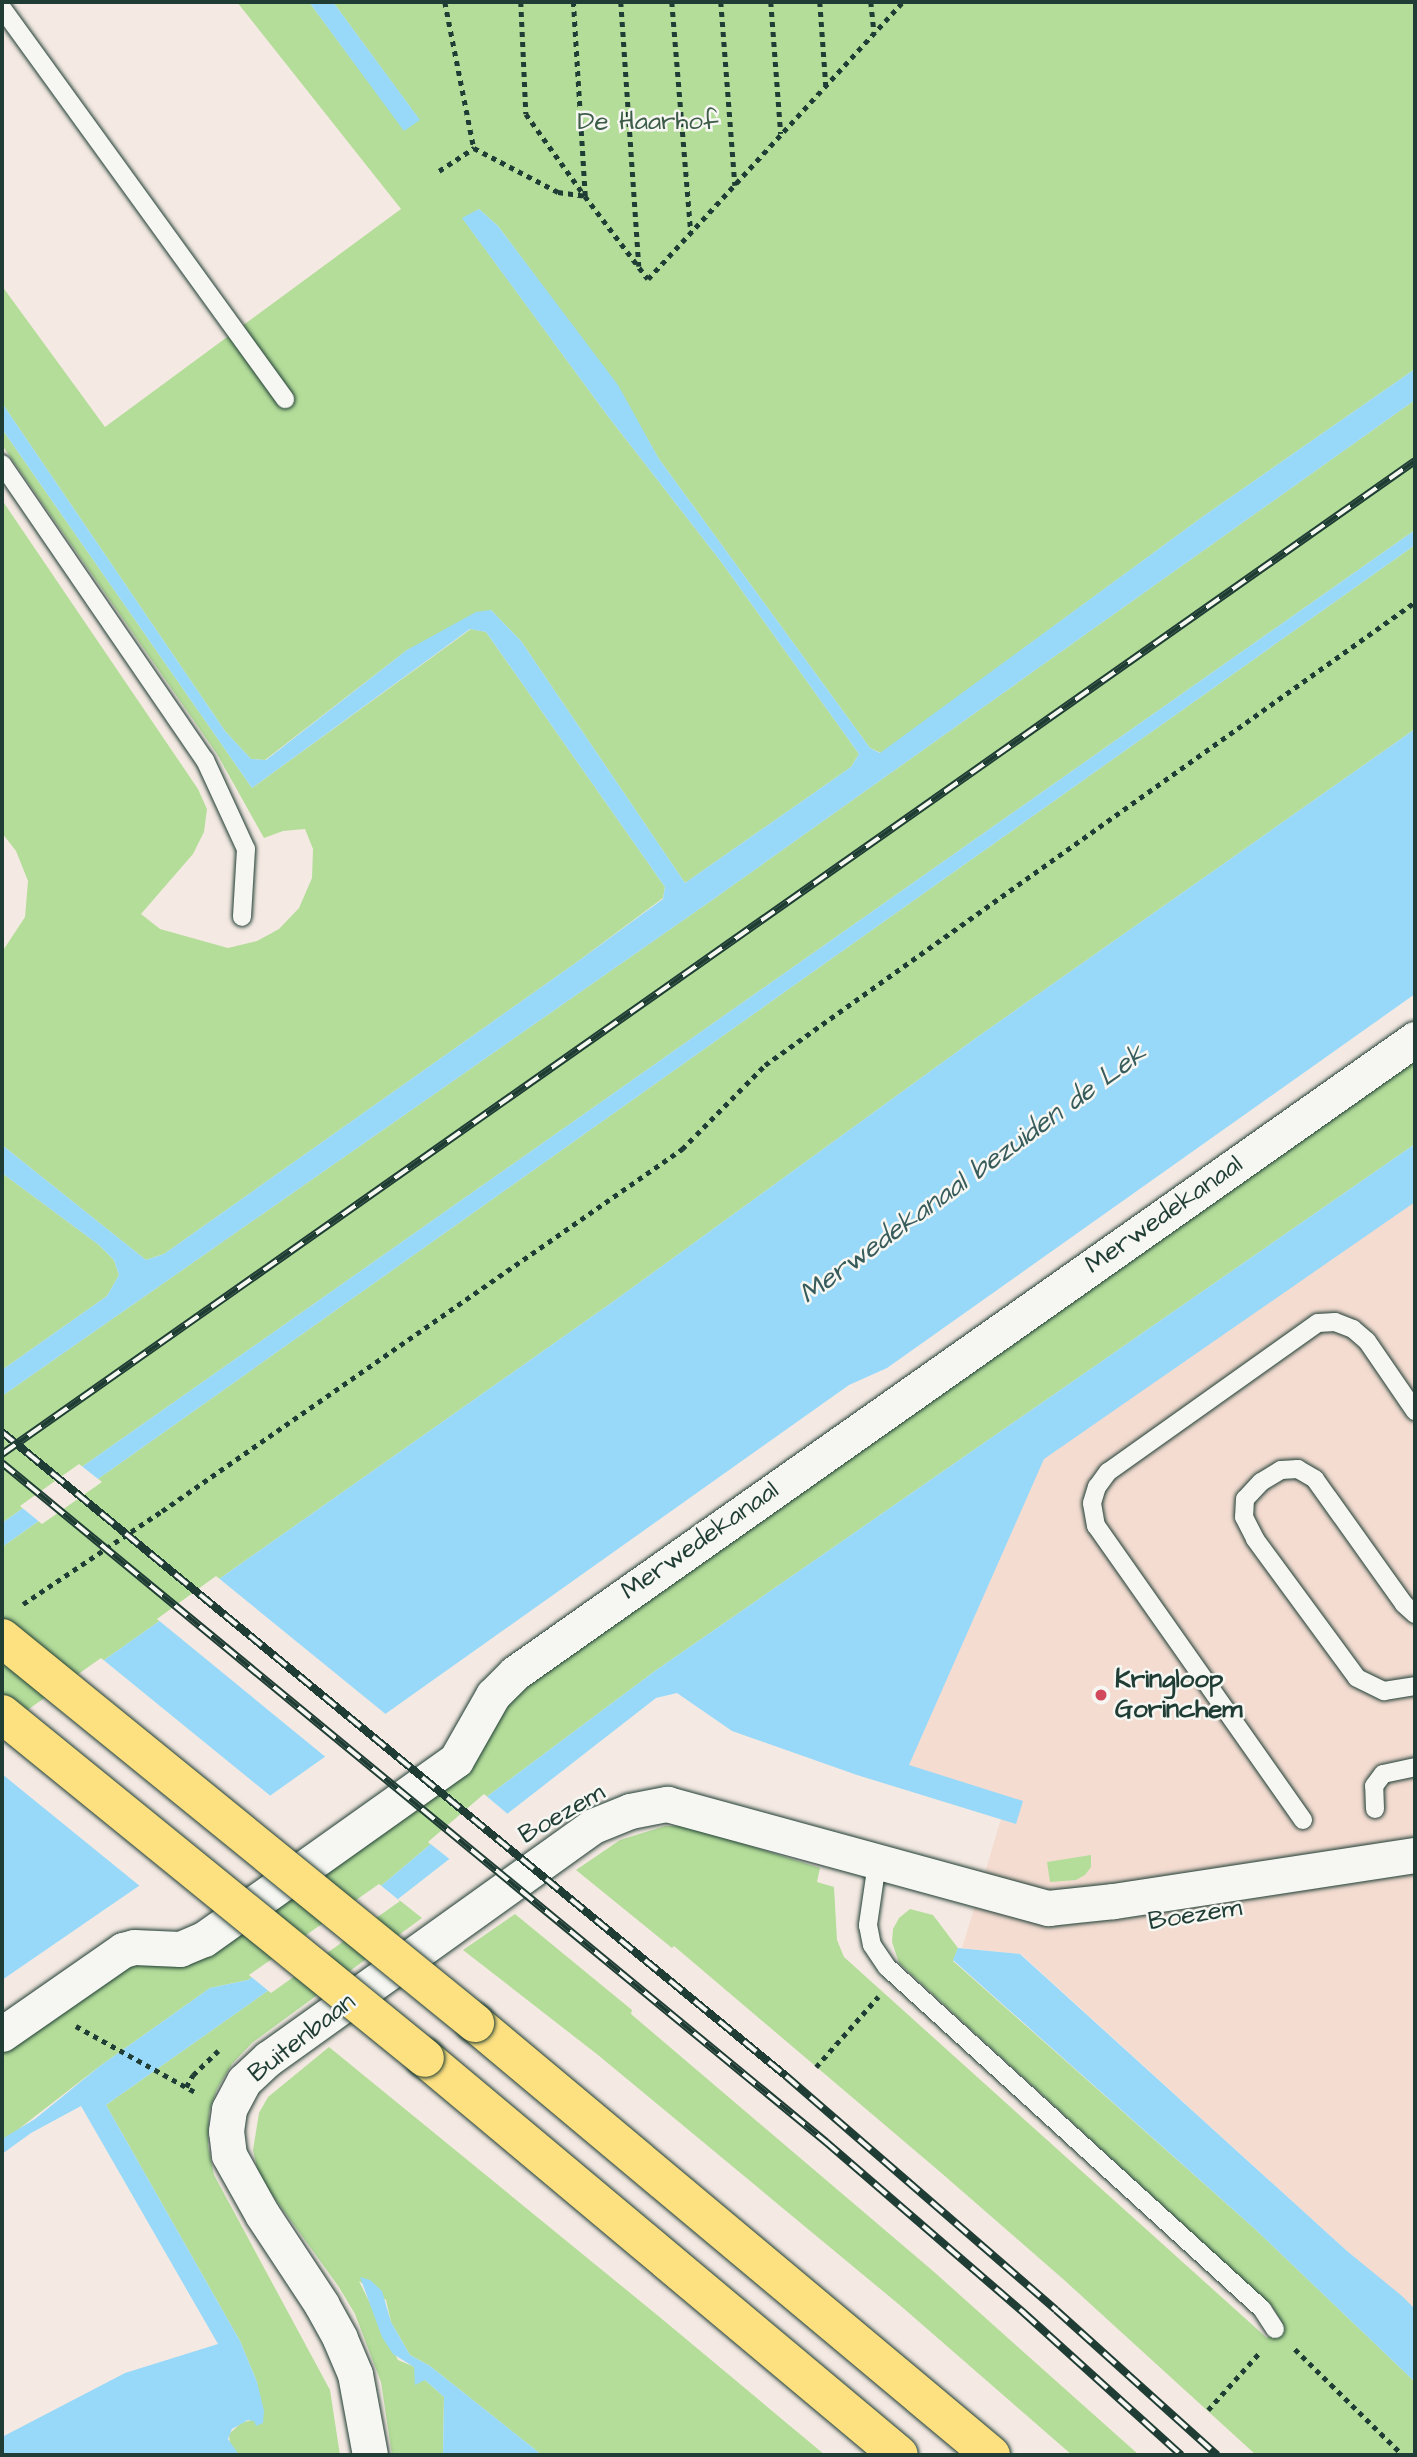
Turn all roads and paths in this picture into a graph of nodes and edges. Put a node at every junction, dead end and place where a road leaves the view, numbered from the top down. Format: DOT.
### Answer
graph roads {
  1 [pos="445,2"];
  2 [pos="521,2"];
  3 [pos="573,2"];
  4 [pos="621,2"];
  5 [pos="672,2"];
  6 [pos="721,2"];
  7 [pos="771,2"];
  8 [pos="820,2"];
  9 [pos="871,2"];
  10 [pos="903,2"];
  11 [pos="2,8"];
  12 [pos="874,34"];
  13 [pos="826,86"];
  14 [pos="781,134"];
  15 [pos="474,148"];
  16 [pos="439,171"];
  17 [pos="735,185"];
  18 [pos="585,196"];
  19 [pos="691,233"];
  20 [pos="639,267"];
  21 [pos="285,399"];
  22 [pos="2,464"];
  23 [pos="1415,602"];
  24 [pos="242,917"];
  25 [pos="1415,1039"];
  26 [pos="1415,1411"];
  27 [pos="1415,1614"];
  28 [pos="8,1624"];
  29 [pos="1415,1686"];
  30 [pos="2,1714"];
  31 [pos="1415,1767"];
  32 [pos="1375,1809"];
  33 [pos="1303,1821"];
  34 [pos="593,1826"];
  35 [pos="1415,1855"];
  36 [pos="877,1863"];
  37 [pos="881,1994"];
  38 [pos="72,2023"];
  39 [pos="2,2034"];
  40 [pos="220,2050"];
  41 [pos="816,2067"];
  42 [pos="165,2075"];
  43 [pos="186,2087"];
  44 [pos="1275,2329"];
  45 [pos="1258,2354"];
  46 [pos="1208,2410"];
  47 [pos="370,2455"];
  48 [pos="899,2455"];
  49 [pos="991,2455"];
  50 [pos="1403,2455"];
  1 -- 15 [label="path"];
  2 -- 18 [label="path"];
  3 -- 18 [label="path"];
  4 -- 20 [label="path"];
  5 -- 19 [label="path"];
  6 -- 17 [label="path"];
  7 -- 14 [label="path"];
  8 -- 13 [label="path"];
  9 -- 12 [label="path"];
  10 -- 12 [label="path"];
  11 -- 21 [label="lane"];
  12 -- 13 [label="path"];
  13 -- 14 [label="path"];
  14 -- 17 [label="path"];
  15 -- 16 [label="path"];
  15 -- 18 [label="path"];
  17 -- 19 [label="path"];
  18 -- 20 [label="path"];
  19 -- 20 [label="path"];
  22 -- 24 [label="lane"];
  23 -- 28 [label="path"];
  25 -- 39 [label="street, Merwedekanaal"];
  26 -- 33 [label="lane"];
  27 -- 29 [label="lane"];
  28 -- 49 [label="highway, bridge"];
  30 -- 48 [label="highway, bridge"];
  31 -- 32 [label="lane"];
  34 -- 36 [label="street, Boezem"];
  34 -- 47 [label="street, Buitenbaan"];
  35 -- 36 [label="street, Boezem"];
  36 -- 44 [label="lane"];
  37 -- 41 [label="path"];
  38 -- 42 [label="path"];
  40 -- 43 [label="path"];
  44 -- 50 [label="path"];
  45 -- 46 [label="path"];
}
